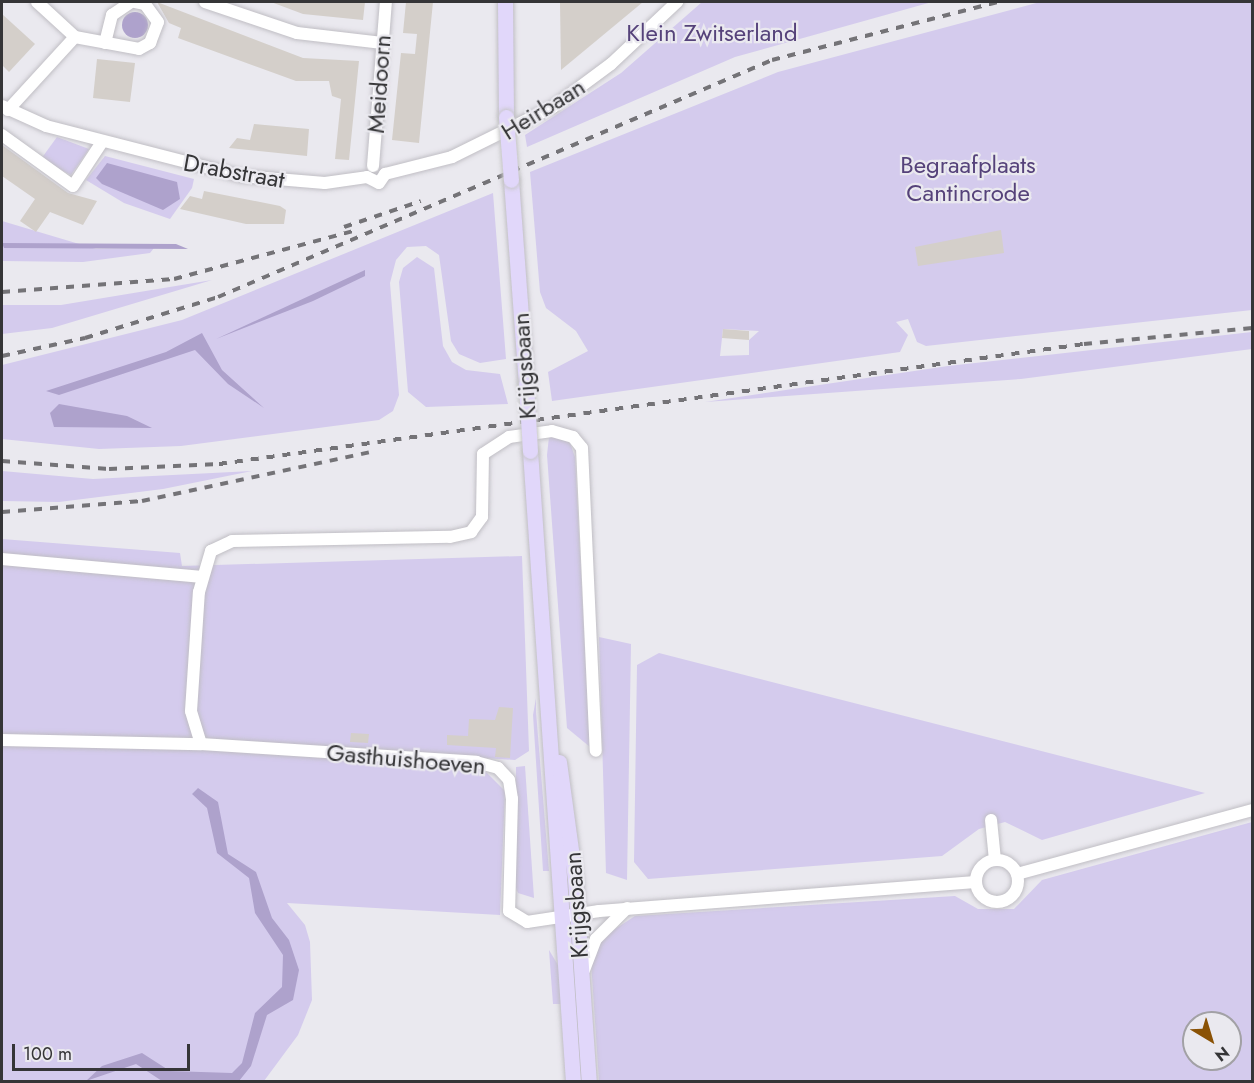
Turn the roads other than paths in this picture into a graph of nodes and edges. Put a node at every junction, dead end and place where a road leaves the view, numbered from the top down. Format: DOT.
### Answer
graph roads {
  1 [pos="37,2"];
  2 [pos="133,2"];
  3 [pos="205,2"];
  4 [pos="386,2"];
  5 [pos="505,2"];
  6 [pos="677,2"];
  7 [pos="75,38"];
  8 [pos="105,43"];
  9 [pos="382,43"];
  10 [pos="5,108"];
  11 [pos="2,135"];
  12 [pos="102,142"];
  13 [pos="370,171"];
  14 [pos="2,559"];
  15 [pos="202,577"];
  16 [pos="551,730"];
  17 [pos="2,740"];
  18 [pos="201,744"];
  19 [pos="596,751"];
  20 [pos="1252,810"];
  21 [pos="991,820"];
  22 [pos="994,860"];
  23 [pos="1017,874"];
  24 [pos="976,882"];
  25 [pos="627,908"];
  26 [pos="576,913"];
  27 [pos="561,917"];
  28 [pos="582,977"];
  29 [pos="573,1082"];
  30 [pos="589,1082"];
  1 -- 7 [label="street"];
  2 -- 8 [label="street"];
  2 -- 8 [label="street"];
  3 -- 9 [label="street"];
  4 -- 9 [label="street, Meidoorn"];
  5 -- 16 [label="main road, Krijgsbaan, bridge"];
  6 -- 13 [label="street, Heirbaan"];
  7 -- 8 [label="street"];
  7 -- 10 [label="street, Drabstraat"];
  9 -- 13 [label="street, Meidoorn"];
  10 -- 12 [label="street, Drabstraat"];
  11 -- 12 [label="street"];
  12 -- 13 [label="street, Drabstraat"];
  14 -- 15 [label="street"];
  15 -- 18 [label="street"];
  15 -- 19 [label="street"];
  16 -- 26 [label="main road, Krijgsbaan"];
  16 -- 27 [label="main road, Krijgsbaan"];
  17 -- 18 [label="street, Gasthuishoeven"];
  18 -- 27 [label="street, Gasthuishoeven"];
  20 -- 23 [label="street"];
  21 -- 22 [label="street"];
  22 -- 23 [label="street"];
  22 -- 24 [label="street"];
  23 -- 24 [label="street"];
  24 -- 25 [label="street, Gasthuishoeven"];
  25 -- 26 [label="street, Gasthuishoeven"];
  25 -- 28 [label="street"];
  26 -- 27 [label="street, Gasthuishoeven"];
  26 -- 28 [label="main road, Krijgsbaan"];
  27 -- 29 [label="main road, Krijgsbaan"];
  28 -- 30 [label="main road, Krijgsbaan"];
}
